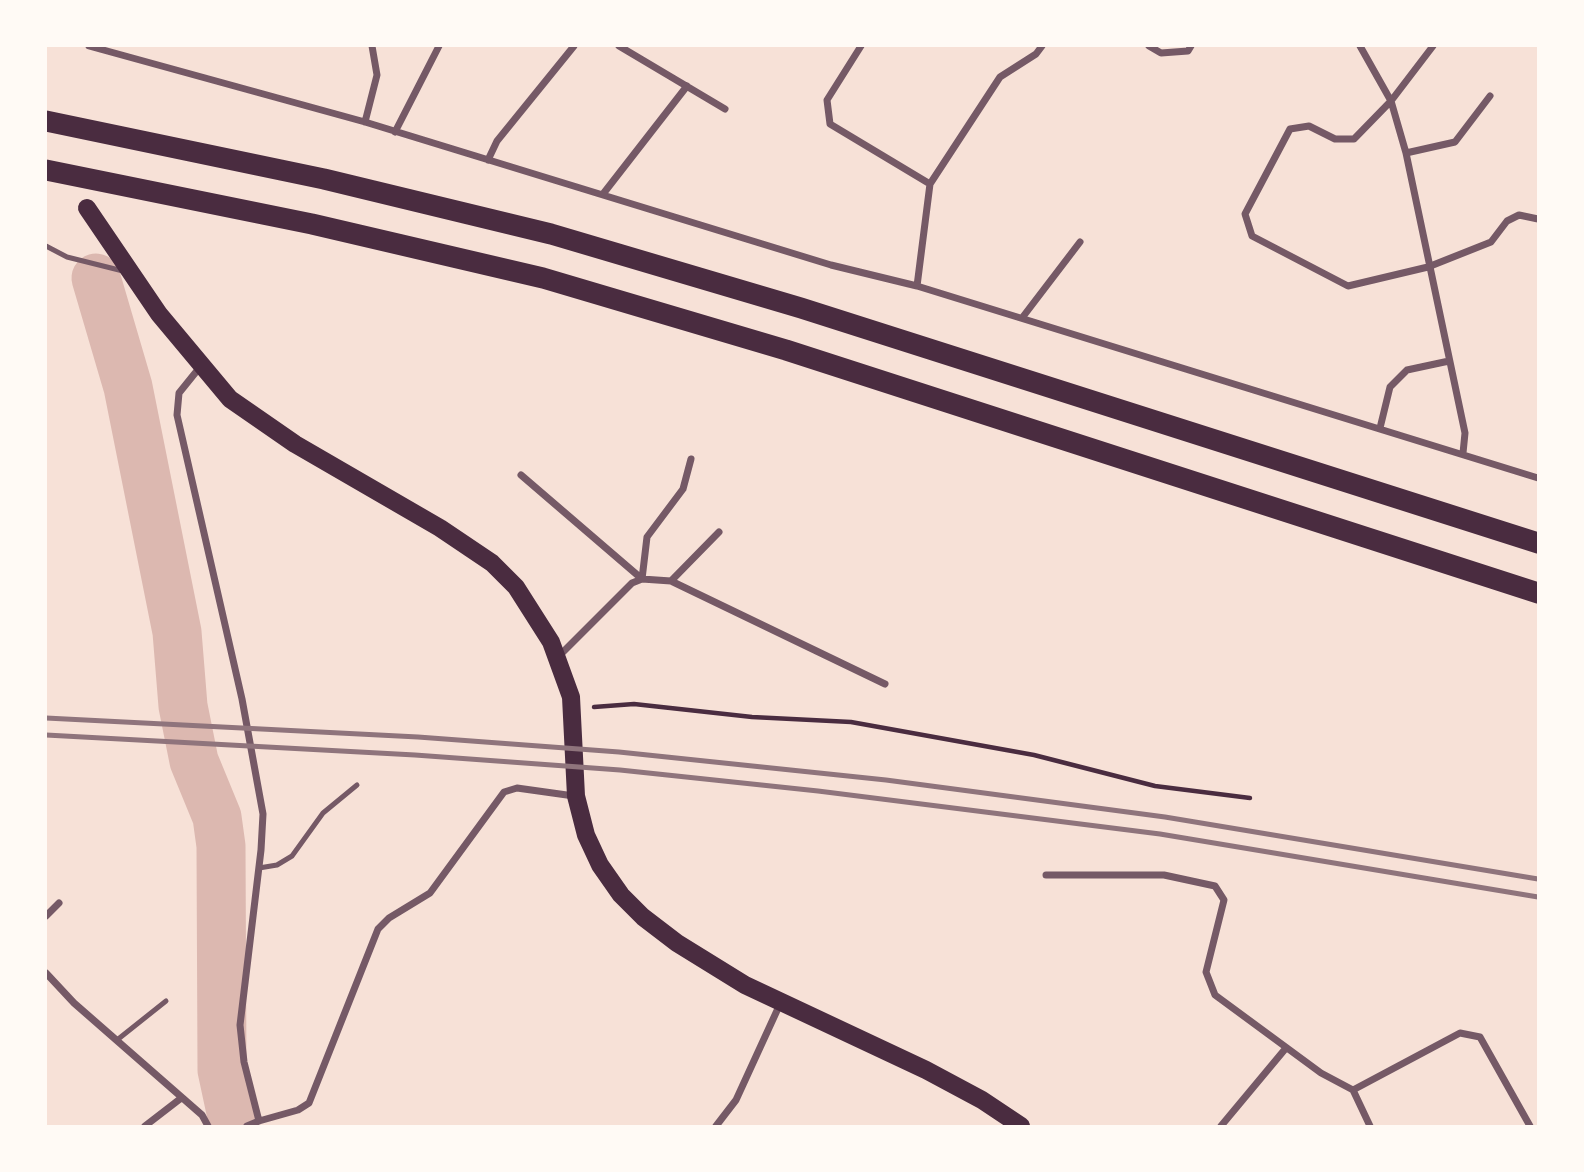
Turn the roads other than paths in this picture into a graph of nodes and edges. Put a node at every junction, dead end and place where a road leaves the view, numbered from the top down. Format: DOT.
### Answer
graph roads {
  1 [pos="89,46"];
  2 [pos="372,46"];
  3 [pos="439,46"];
  4 [pos="574,46"];
  5 [pos="619,46"];
  6 [pos="861,46"];
  7 [pos="1042,46"];
  8 [pos="1149,46"];
  9 [pos="1191,46"];
  10 [pos="1360,46"];
  11 [pos="1433,46"];
  12 [pos="687,86"];
  13 [pos="1490,96"];
  14 [pos="1391,101"];
  15 [pos="725,109"];
  16 [pos="46,121"];
  17 [pos="365,122"];
  18 [pos="395,132"];
  19 [pos="1406,153"];
  20 [pos="488,160"];
  21 [pos="46,170"];
  22 [pos="930,184"];
  23 [pos="603,194"];
  24 [pos="87,208"];
  25 [pos="1538,219"];
  26 [pos="1080,242"];
  27 [pos="46,246"];
  28 [pos="1428,267"];
  29 [pos="130,272"];
  30 [pos="917,286"];
  31 [pos="1022,318"];
  32 [pos="1449,361"];
  33 [pos="200,367"];
  34 [pos="1380,428"];
  35 [pos="1462,453"];
  36 [pos="691,459"];
  37 [pos="521,475"];
  38 [pos="1538,478"];
  39 [pos="719,532"];
  40 [pos="1538,543"];
  41 [pos="642,579"];
  42 [pos="671,581"];
  43 [pos="1538,593"];
  44 [pos="558,656"];
  45 [pos="885,684"];
  46 [pos="356,785"];
  47 [pos="576,796"];
  48 [pos="258,868"];
  49 [pos="1046,875"];
  50 [pos="59,904"];
  51 [pos="46,916"];
  52 [pos="46,973"];
  53 [pos="166,1001"];
  54 [pos="781,1003"];
  55 [pos="117,1040"];
  56 [pos="1286,1048"];
  57 [pos="1353,1090"];
  58 [pos="180,1099"];
  59 [pos="259,1121"];
  60 [pos="145,1126"];
  61 [pos="208,1126"];
  62 [pos="248,1126"];
  63 [pos="716,1126"];
  64 [pos="1021,1126"];
  65 [pos="1221,1126"];
  66 [pos="1370,1126"];
  67 [pos="1530,1126"];
  1 -- 17 [label="street"];
  2 -- 17 [label="street"];
  3 -- 18 [label="street"];
  4 -- 20 [label="street"];
  5 -- 12 [label="street"];
  6 -- 22 [label="street"];
  7 -- 22 [label="street"];
  8 -- 9 [label="street"];
  10 -- 14 [label="street"];
  11 -- 14 [label="street"];
  12 -- 15 [label="street"];
  12 -- 23 [label="street"];
  13 -- 19 [label="street"];
  14 -- 19 [label="street"];
  14 -- 28 [label="street"];
  16 -- 40 [label="highway"];
  17 -- 18 [label="street"];
  18 -- 20 [label="street"];
  19 -- 28 [label="street"];
  20 -- 23 [label="street"];
  21 -- 43 [label="highway"];
  22 -- 30 [label="street"];
  23 -- 30 [label="street"];
  24 -- 29 [label="main road"];
  25 -- 28 [label="street"];
  26 -- 31 [label="street"];
  27 -- 29 [label="lane"];
  28 -- 32 [label="street"];
  29 -- 33 [label="main road"];
  30 -- 31 [label="street"];
  31 -- 34 [label="street"];
  32 -- 34 [label="street"];
  32 -- 35 [label="street"];
  33 -- 44 [label="main road"];
  33 -- 48 [label="street"];
  34 -- 35 [label="street"];
  35 -- 38 [label="street"];
  36 -- 41 [label="street"];
  37 -- 41 [label="street"];
  39 -- 42 [label="street"];
  41 -- 42 [label="street"];
  41 -- 44 [label="street"];
  42 -- 45 [label="street"];
  44 -- 47 [label="main road"];
  46 -- 48 [label="lane"];
  47 -- 54 [label="main road"];
  47 -- 59 [label="street"];
  48 -- 59 [label="street"];
  49 -- 56 [label="street"];
  50 -- 51 [label="street"];
  52 -- 55 [label="street"];
  53 -- 55 [label="lane"];
  54 -- 63 [label="street"];
  54 -- 64 [label="main road"];
  55 -- 58 [label="street"];
  56 -- 57 [label="street"];
  56 -- 65 [label="street"];
  57 -- 66 [label="street"];
  57 -- 67 [label="street"];
  58 -- 60 [label="street"];
  58 -- 61 [label="street"];
  59 -- 62 [label="street"];
}
